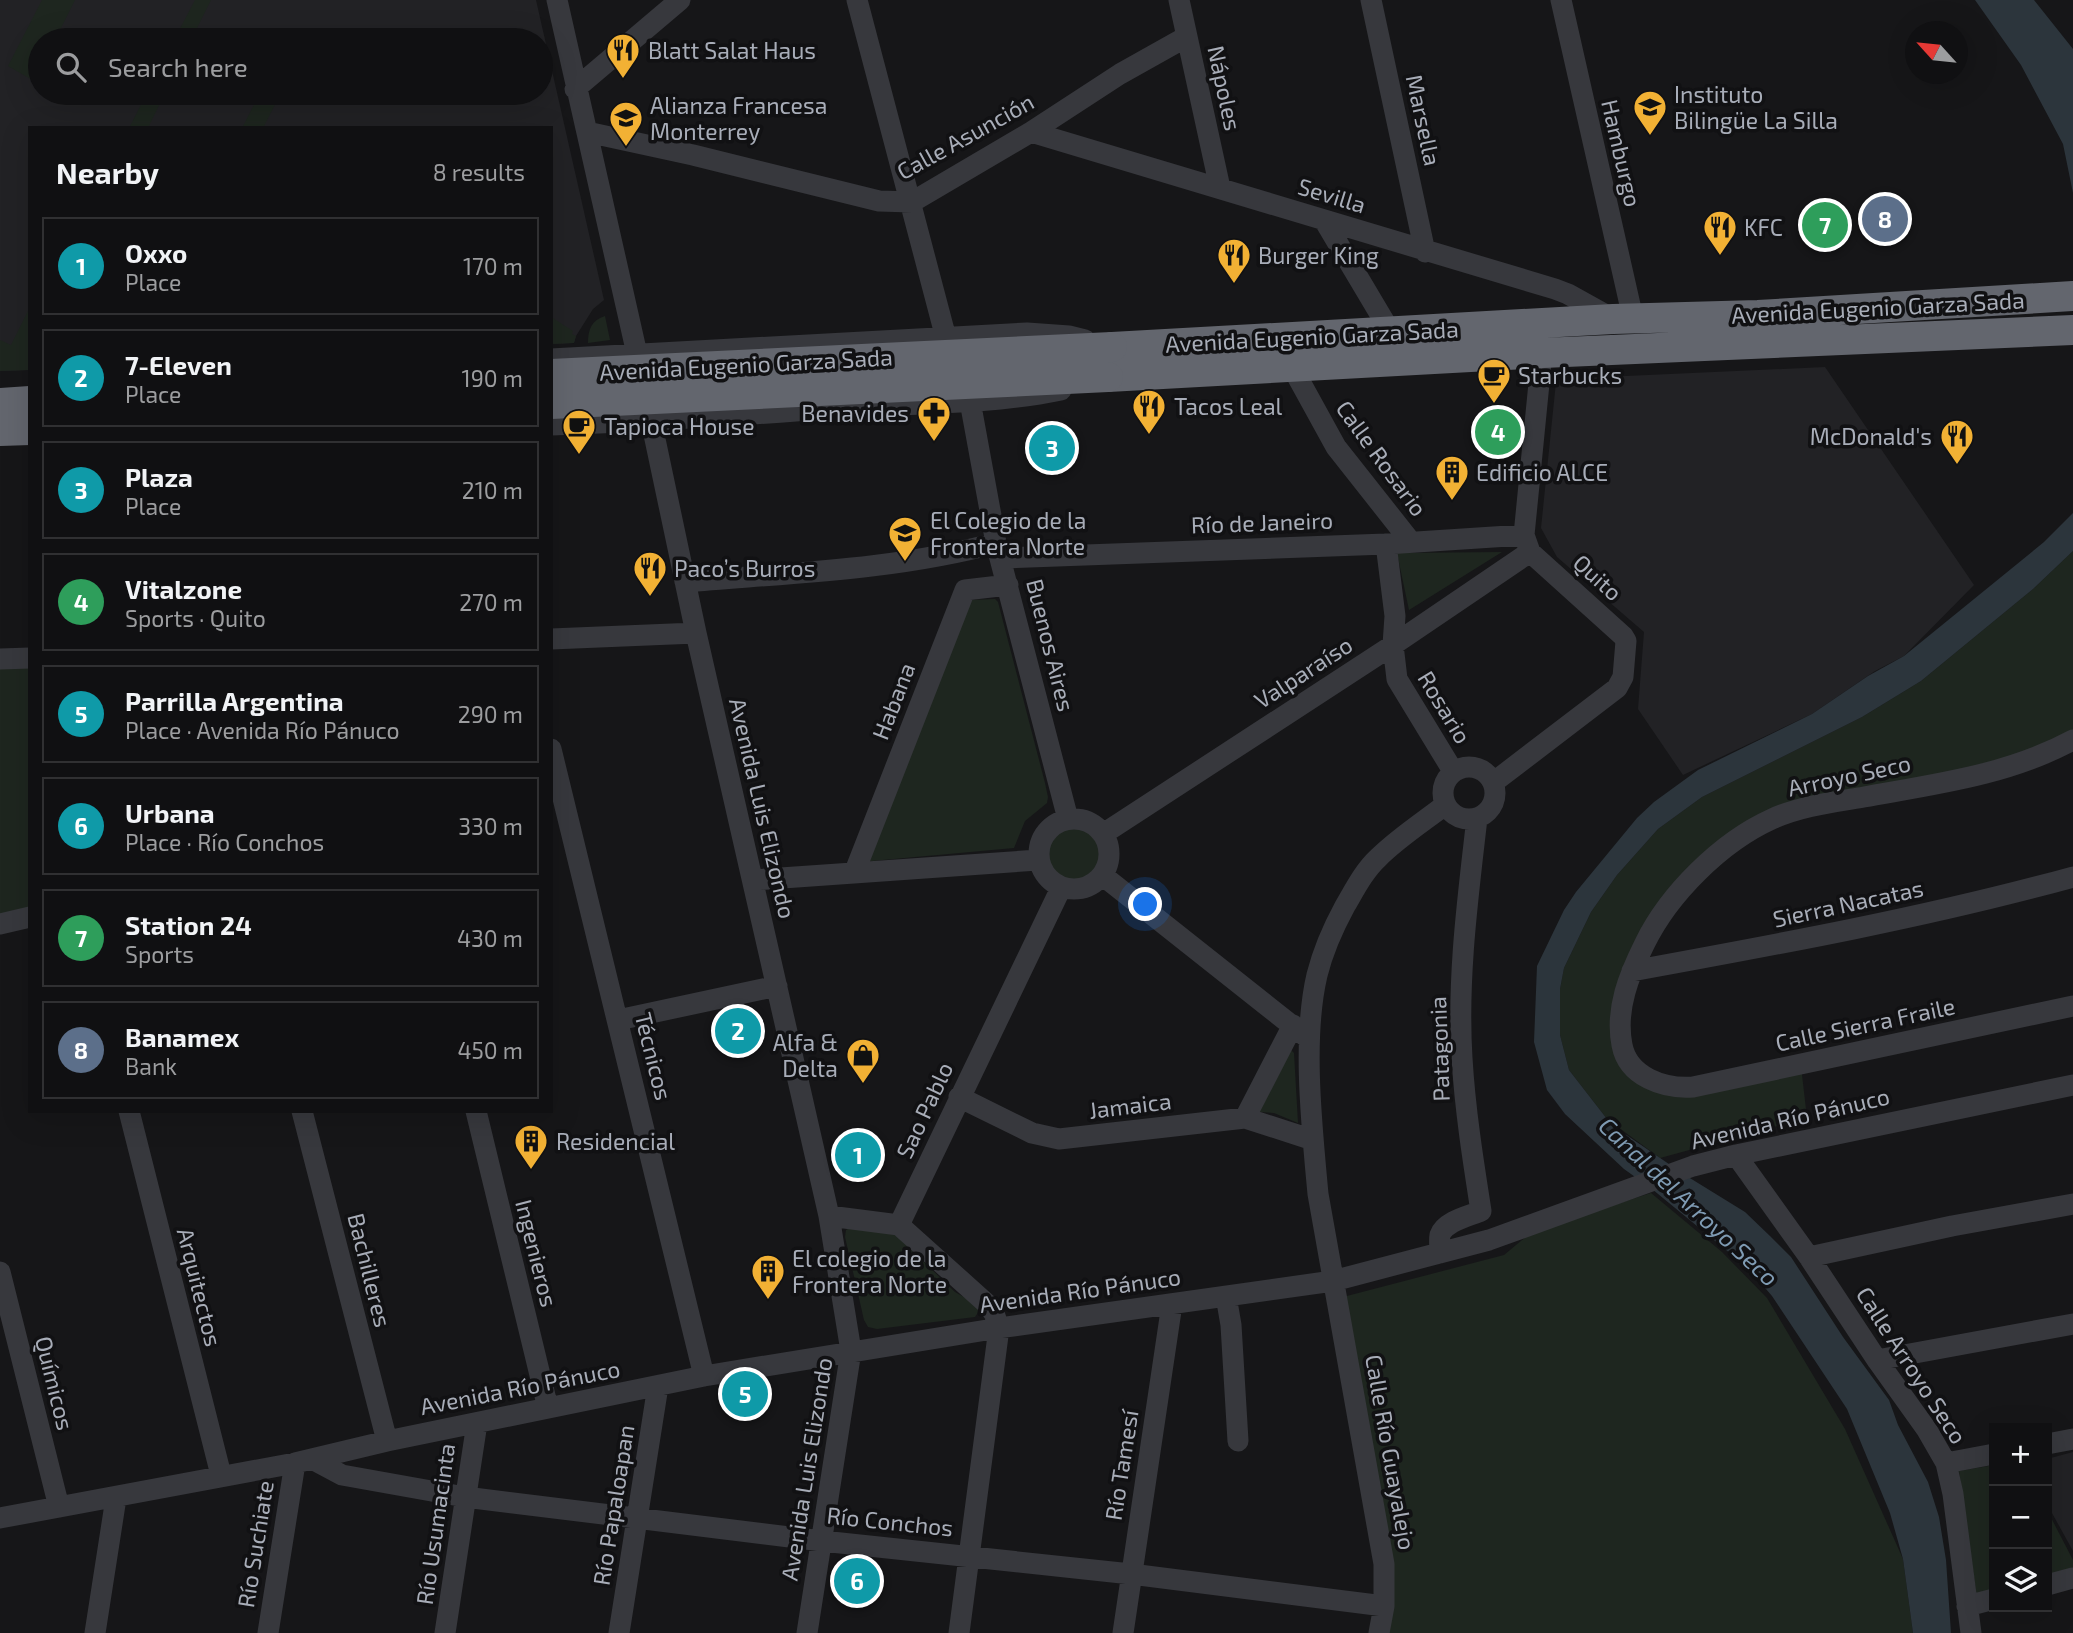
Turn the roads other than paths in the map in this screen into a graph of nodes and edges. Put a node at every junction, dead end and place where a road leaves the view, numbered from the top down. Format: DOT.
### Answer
graph roads {
  1 [pos="557,0"];
  2 [pos="680,0"];
  3 [pos="857,0"];
  4 [pos="1179,0"];
  5 [pos="1371,0"];
  6 [pos="1561,0"];
  7 [pos="1186,37"];
  8 [pos="575,89"];
  9 [pos="587,132"];
  10 [pos="1031,132"];
  11 [pos="1220,188"];
  12 [pos="912,202"];
  13 [pos="1324,220"];
  14 [pos="1425,252"];
  15 [pos="2071,296"];
  16 [pos="1623,318"];
  17 [pos="2070,330"];
  18 [pos="1391,331"];
  19 [pos="946,338"];
  20 [pos="1115,346"];
  21 [pos="726,349"];
  22 [pos="1542,353"];
  23 [pos="637,354"];
  24 [pos="556,364"];
  25 [pos="1292,367"];
  26 [pos="1109,377"];
  27 [pos="28,401"];
  28 [pos="970,401"];
  29 [pos="0,403"];
  30 [pos="553,404"];
  31 [pos="735,417"];
  32 [pos="650,420"];
  33 [pos="553,425"];
  34 [pos="573,425"];
  35 [pos="28,430"];
  36 [pos="0,432"];
  37 [pos="1411,542"];
  38 [pos="1385,544"];
  39 [pos="1527,544"];
  40 [pos="998,551"];
  41 [pos="957,554"];
  42 [pos="685,582"];
  43 [pos="1008,585"];
  44 [pos="965,590"];
  45 [pos="696,632"];
  46 [pos="553,639"];
  47 [pos="1393,645"];
  48 [pos="28,658"];
  49 [pos="0,659"];
  50 [pos="2073,740"];
  51 [pos="553,766"];
  52 [pos="1453,771"];
  53 [pos="1494,782"];
  54 [pos="557,799"];
  55 [pos="1445,804"];
  56 [pos="1478,818"];
  57 [pos="1068,819"];
  58 [pos="1102,834"];
  59 [pos="1038,860"];
  60 [pos="855,871"];
  61 [pos="1102,875"];
  62 [pos="2073,877"];
  63 [pos="753,880"];
  64 [pos="1061,888"];
  65 [pos="28,917"];
  66 [pos="0,924"];
  67 [pos="1632,971"];
  68 [pos="777,986"];
  69 [pos="2073,1006"];
  70 [pos="618,1020"];
  71 [pos="1293,1025"];
  72 [pos="1309,1039"];
  73 [pos="2073,1085"];
  74 [pos="1668,1086"];
  75 [pos="959,1097"];
  76 [pos="130,1113"];
  77 [pos="303,1113"];
  78 [pos="476,1113"];
  79 [pos="1245,1118"];
  80 [pos="1313,1140"];
  81 [pos="1736,1155"];
  82 [pos="2073,1204"];
  83 [pos="829,1216"];
  84 [pos="899,1225"];
  85 [pos="1440,1253"];
  86 [pos="1809,1257"];
  87 [pos="0,1272"];
  88 [pos="1333,1281"];
  89 [pos="1226,1296"];
  90 [pos="1172,1304"];
  91 [pos="2073,1324"];
  92 [pos="999,1328"];
  93 [pos="851,1350"];
  94 [pos="1877,1360"];
  95 [pos="705,1376"];
  96 [pos="658,1386"];
  97 [pos="548,1408"];
  98 [pos="477,1423"];
  99 [pos="2073,1438"];
  100 [pos="387,1441"];
  101 [pos="1238,1441"];
  102 [pos="2052,1443"];
  103 [pos="1989,1455"];
  104 [pos="303,1461"];
  105 [pos="1945,1463"];
  106 [pos="220,1475"];
  107 [pos="116,1497"];
  108 [pos="466,1497"];
  109 [pos="59,1507"];
  110 [pos="0,1518"];
  111 [pos="638,1518"];
  112 [pos="822,1541"];
  113 [pos="971,1555"];
  114 [pos="1131,1574"];
  115 [pos="2073,1578"];
  116 [pos="2052,1584"];
  117 [pos="1989,1600"];
  118 [pos="1384,1606"];
  119 [pos="1967,1606"];
  120 [pos="95,1633"];
  121 [pos="268,1633"];
  122 [pos="445,1633"];
  123 [pos="619,1633"];
  124 [pos="807,1633"];
  125 [pos="958,1633"];
  126 [pos="1123,1633"];
  127 [pos="1379,1633"];
  128 [pos="1971,1633"];
  1 -- 8 [label="street, Avenida Luis Elizondo"];
  2 -- 8 [label="street"];
  3 -- 12 [label="street"];
  4 -- 7 [label="street, Nápoles"];
  5 -- 14 [label="street, Marsella"];
  6 -- 16 [label="street, Hamburgo"];
  7 -- 10 [label="street, Calle Asunción"];
  7 -- 11 [label="street, Nápoles"];
  8 -- 9 [label="street, Avenida Luis Elizondo"];
  9 -- 12 [label="street, Calle Asunción"];
  9 -- 23 [label="street, Avenida Luis Elizondo"];
  10 -- 11 [label="street, Sevilla"];
  10 -- 12 [label="street, Calle Asunción"];
  11 -- 13 [label="street, Sevilla"];
  12 -- 19 [label="street"];
  13 -- 14 [label="street, Sevilla"];
  13 -- 18 [label="street"];
  14 -- 16 [label="street, Sevilla"];
  15 -- 16 [label="highway, Avenida Eugenio Garza Sada"];
  16 -- 18 [label="highway, Avenida Eugenio Garza Sada"];
  17 -- 22 [label="highway, Avenida Eugenio Garza Sada"];
  18 -- 20 [label="highway, Avenida Eugenio Garza Sada"];
  19 -- 20 [label="street"];
  19 -- 21 [label="street"];
  20 -- 24 [label="highway, Avenida Eugenio Garza Sada, bridge"];
  21 -- 23 [label="street"];
  21 -- 31 [label="street"];
  22 -- 25 [label="highway, Avenida Eugenio Garza Sada"];
  22 -- 39 [label="street"];
  23 -- 24 [label="street"];
  23 -- 32 [label="street, Avenida Luis Elizondo"];
  24 -- 34 [label="street"];
  25 -- 26 [label="highway, Avenida Eugenio Garza Sada"];
  25 -- 37 [label="street, Calle Rosario"];
  26 -- 28 [label="street"];
  26 -- 30 [label="highway, Avenida Eugenio Garza Sada, bridge"];
  27 -- 29 [label="highway"];
  28 -- 31 [label="street"];
  28 -- 40 [label="street, Buenos Aires"];
  31 -- 32 [label="street"];
  32 -- 34 [label="street"];
  32 -- 42 [label="street, Avenida Luis Elizondo"];
  33 -- 34 [label="street"];
  35 -- 36 [label="highway"];
  37 -- 38 [label="street, Río de Janeiro"];
  37 -- 39 [label="street, Río de Janeiro"];
  38 -- 40 [label="street, Río de Janeiro"];
  38 -- 47 [label="street, Rosario"];
  39 -- 47 [label="street, Valparaíso"];
  39 -- 53 [label="street, Quito"];
  40 -- 41 [label="street, Río de Janeiro"];
  40 -- 43 [label="street, Buenos Aires"];
  41 -- 42 [label="street, Río de Janeiro"];
  41 -- 44 [label="street"];
  42 -- 45 [label="street, Avenida Luis Elizondo"];
  43 -- 44 [label="street"];
  43 -- 57 [label="street, Buenos Aires"];
  44 -- 60 [label="street, Habana"];
  45 -- 46 [label="street"];
  45 -- 63 [label="street, Avenida Luis Elizondo"];
  47 -- 52 [label="street, Rosario"];
  47 -- 58 [label="street, Valparaíso"];
  48 -- 49 [label="street"];
  50 -- 67 [label="street, Arroyo Seco"];
  51 -- 54 [label="street, Técnicos"];
  52 -- 53 [label="street"];
  52 -- 55 [label="street"];
  53 -- 56 [label="street"];
  54 -- 70 [label="street, Técnicos"];
  55 -- 56 [label="street"];
  55 -- 72 [label="street, Calle Río Guayalejo"];
  56 -- 85 [label="street, Patagonia"];
  57 -- 58 [label="street"];
  57 -- 59 [label="street"];
  58 -- 61 [label="street"];
  59 -- 60 [label="street"];
  59 -- 64 [label="street"];
  60 -- 63 [label="street"];
  61 -- 64 [label="street"];
  61 -- 71 [label="street"];
  62 -- 67 [label="street, Sierra Nacatas"];
  63 -- 68 [label="street, Avenida Luis Elizondo"];
  64 -- 75 [label="street, Sao Pablo"];
  65 -- 66 [label="street"];
  67 -- 74 [label="street, Arroyo Seco"];
  68 -- 70 [label="street"];
  68 -- 83 [label="street, Avenida Luis Elizondo"];
  69 -- 74 [label="street, Calle Sierra Fraile"];
  70 -- 95 [label="street, Técnicos"];
  71 -- 72 [label="street"];
  71 -- 79 [label="street"];
  72 -- 80 [label="street, Calle Río Guayalejo"];
  73 -- 81 [label="street, Avenida Río Pánuco"];
  75 -- 79 [label="street, Jamaica"];
  75 -- 84 [label="street, Sao Pablo"];
  76 -- 106 [label="street, Arquitectos"];
  77 -- 100 [label="street, Bachilleres"];
  78 -- 97 [label="street, Ingenieros"];
  79 -- 80 [label="street, Jamaica"];
  80 -- 88 [label="street, Calle Río Guayalejo"];
  81 -- 85 [label="street, Avenida Río Pánuco"];
  81 -- 86 [label="street, Calle Arroyo Seco"];
  82 -- 86 [label="street"];
  83 -- 84 [label="street"];
  83 -- 93 [label="street, Avenida Luis Elizondo"];
  84 -- 92 [label="street"];
  85 -- 88 [label="street, Avenida Río Pánuco"];
  86 -- 94 [label="street, Calle Arroyo Seco"];
  87 -- 109 [label="street, Químicos"];
  88 -- 89 [label="street, Avenida Río Pánuco"];
  88 -- 118 [label="street, Calle Río Guayalejo"];
  89 -- 90 [label="street, Avenida Río Pánuco"];
  89 -- 101 [label="street"];
  90 -- 92 [label="street, Avenida Río Pánuco"];
  90 -- 114 [label="street, Río Tamesí"];
  91 -- 94 [label="street"];
  92 -- 93 [label="street, Avenida Río Pánuco"];
  92 -- 113 [label="street"];
  93 -- 95 [label="street, Avenida Río Pánuco"];
  93 -- 112 [label="street, Avenida Luis Elizondo"];
  94 -- 105 [label="street, Calle Arroyo Seco"];
  95 -- 96 [label="street, Avenida Río Pánuco"];
  96 -- 97 [label="street, Avenida Río Pánuco"];
  96 -- 111 [label="street, Río Papaloapan"];
  97 -- 98 [label="street, Avenida Río Pánuco"];
  98 -- 100 [label="street, Avenida Río Pánuco"];
  98 -- 108 [label="street, Río Usumacinta"];
  99 -- 102 [label="street"];
  100 -- 104 [label="street, Avenida Río Pánuco"];
  103 -- 105 [label="street"];
  104 -- 106 [label="street, Avenida Río Pánuco"];
  104 -- 108 [label="street, Río Conchos"];
  104 -- 121 [label="street, Río Suchiate"];
  105 -- 119 [label="street, Calle Arroyo Seco"];
  106 -- 107 [label="street, Avenida Río Pánuco"];
  107 -- 109 [label="street, Avenida Río Pánuco"];
  107 -- 120 [label="street"];
  108 -- 111 [label="street, Río Conchos"];
  108 -- 122 [label="street, Río Usumacinta"];
  109 -- 110 [label="street, Avenida Río Pánuco"];
  111 -- 112 [label="street, Río Conchos"];
  111 -- 123 [label="street, Río Papaloapan"];
  112 -- 113 [label="street, Río Conchos"];
  112 -- 124 [label="street, Avenida Luis Elizondo"];
  113 -- 114 [label="street, Río Conchos"];
  113 -- 125 [label="street"];
  114 -- 118 [label="street, Río Conchos"];
  114 -- 126 [label="street, Río Tamesí"];
  115 -- 116 [label="street"];
  117 -- 119 [label="street"];
  118 -- 127 [label="street, Calle Río Guayalejo"];
  119 -- 128 [label="street, Calle Arroyo Seco"];
}
